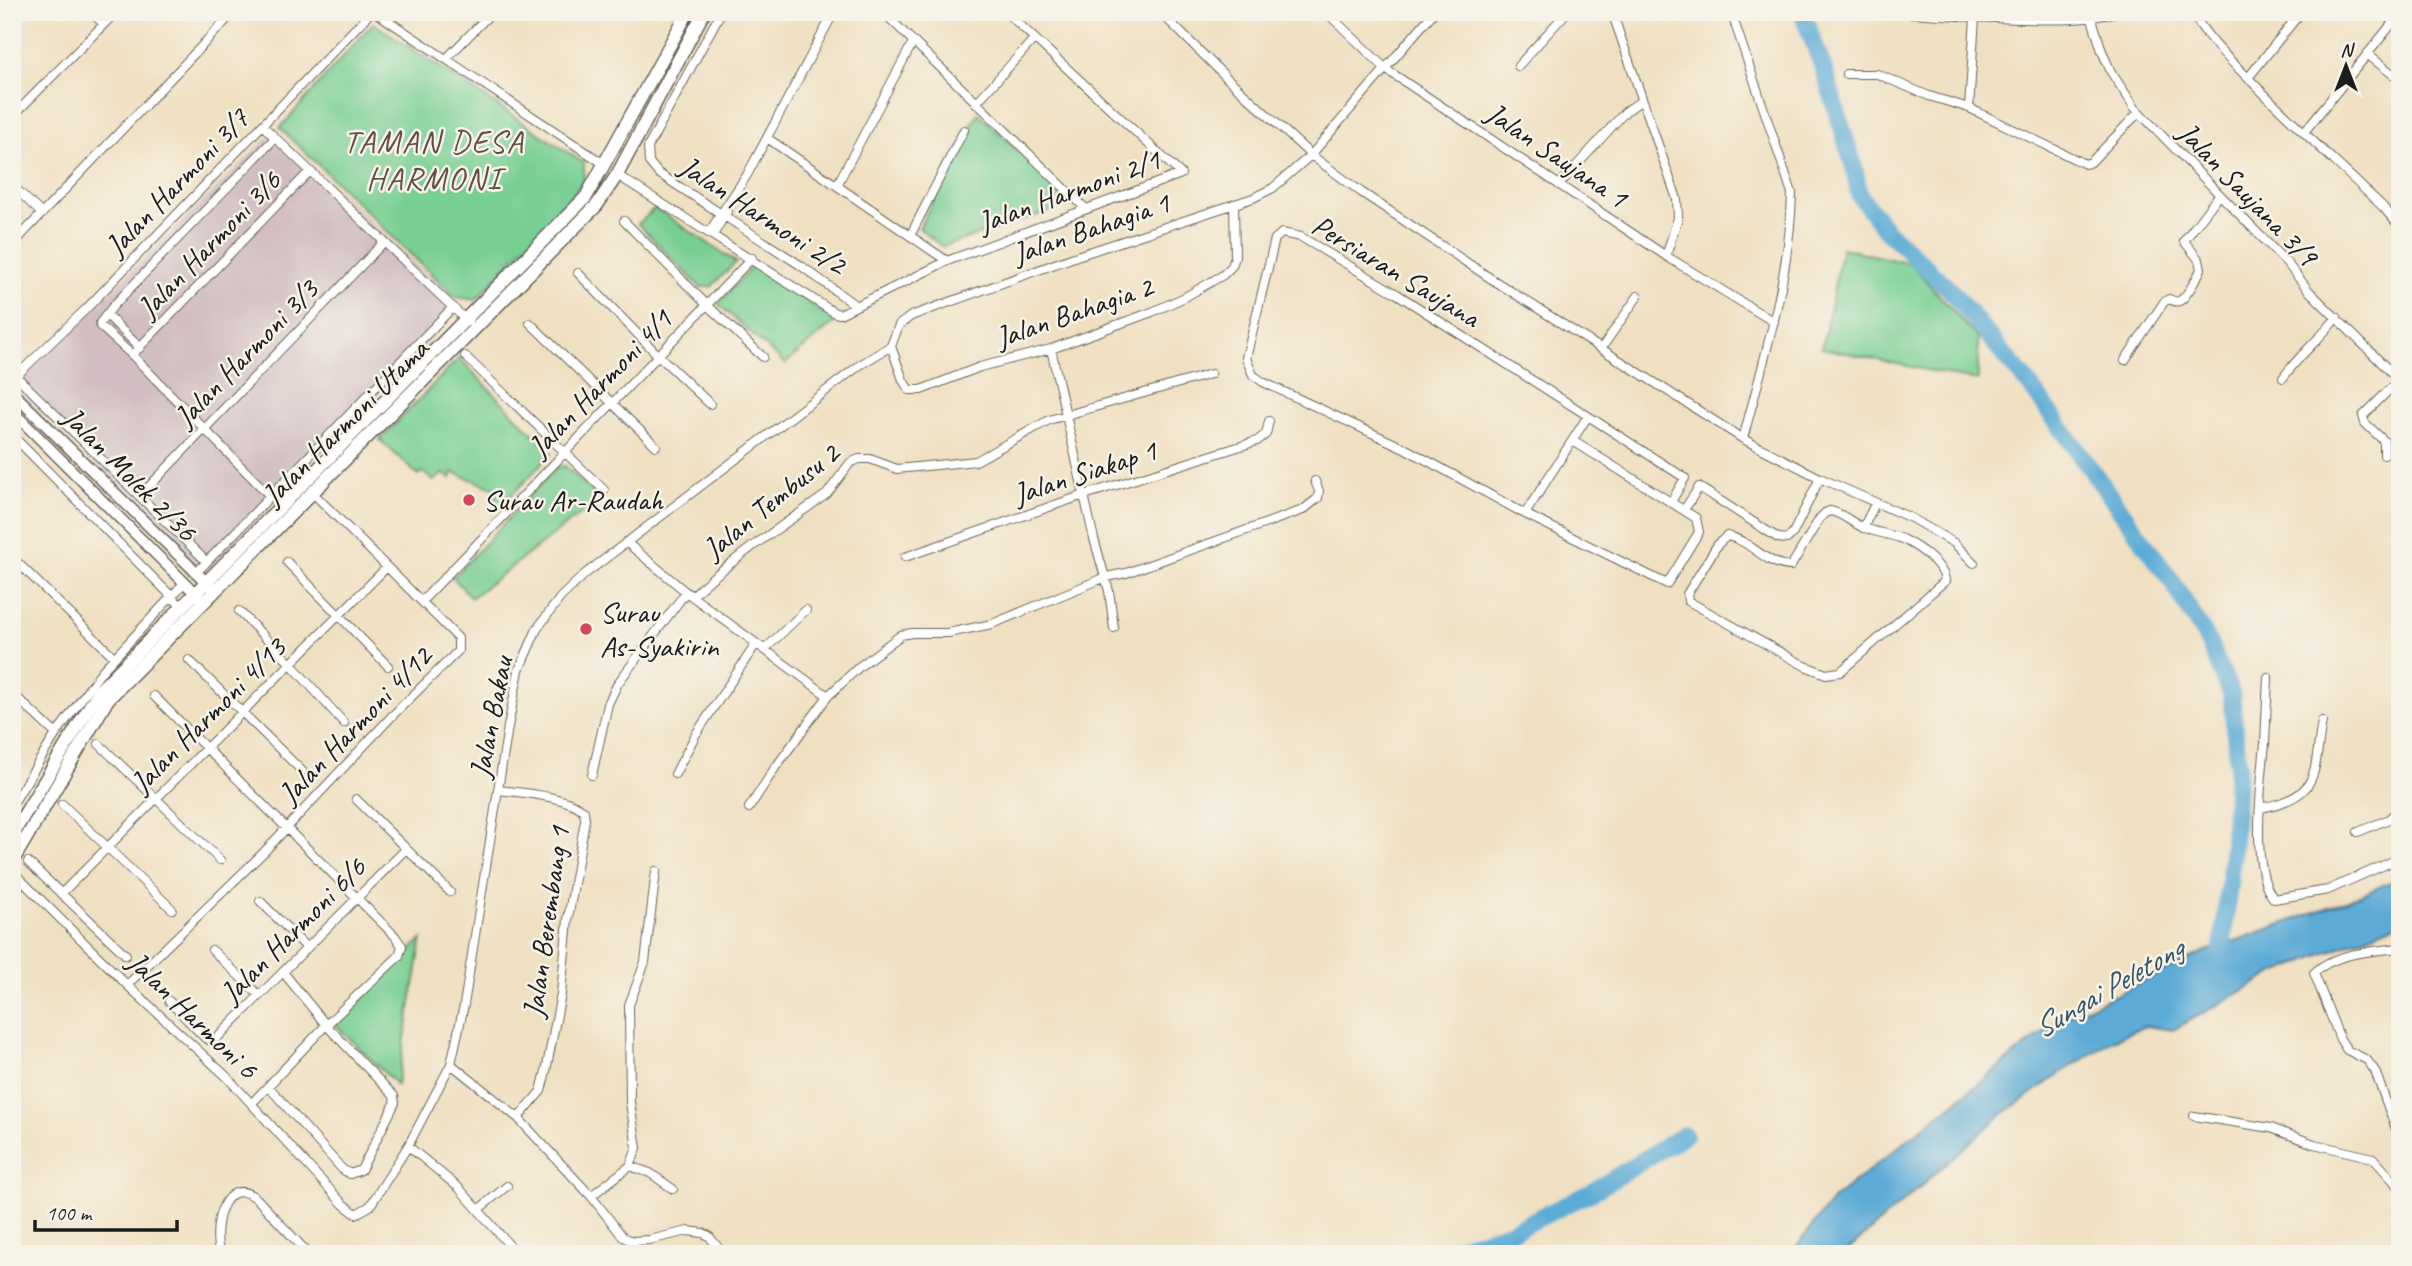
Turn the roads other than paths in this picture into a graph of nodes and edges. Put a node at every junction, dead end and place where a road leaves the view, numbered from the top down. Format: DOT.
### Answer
graph roads {
  1 [pos="91,12"];
  2 [pos="116,12"];
  3 [pos="234,12"];
  4 [pos="373,12"];
  5 [pos="492,12"];
  6 [pos="688,12"];
  7 [pos="704,12"];
  8 [pos="721,12"];
  9 [pos="834,12"];
  10 [pos="883,12"];
  11 [pos="1006,12"];
  12 [pos="1160,12"];
  13 [pos="1326,12"];
  14 [pos="1434,12"];
  15 [pos="1567,12"];
  16 [pos="1612,12"];
  17 [pos="1733,12"];
  18 [pos="1898,12"];
  19 [pos="2116,12"];
  20 [pos="2192,12"];
  21 [pos="2301,12"];
  22 [pos="2400,14"];
  23 [pos="1975,18"];
  24 [pos="2092,19"];
  25 [pos="104,24"];
  26 [pos="1034,39"];
  27 [pos="914,42"];
  28 [pos="2367,54"];
  29 [pos="446,59"];
  30 [pos="1518,66"];
  31 [pos="1387,70"];
  32 [pos="1846,74"];
  33 [pos="2248,78"];
  34 [pos="2400,80"];
  35 [pos="1642,100"];
  36 [pos="976,103"];
  37 [pos="1969,108"];
  38 [pos="2139,112"];
  39 [pos="12,117"];
  40 [pos="263,126"];
  41 [pos="964,130"];
  42 [pos="2304,132"];
  43 [pos="275,138"];
  44 [pos="767,138"];
  45 [pos="1311,155"];
  46 [pos="604,164"];
  47 [pos="310,171"];
  48 [pos="617,175"];
  49 [pos="12,185"];
  50 [pos="836,185"];
  51 [pos="1559,185"];
  52 [pos="2219,195"];
  53 [pos="1234,204"];
  54 [pos="1086,209"];
  55 [pos="724,213"];
  56 [pos="42,214"];
  57 [pos="624,221"];
  58 [pos="2400,227"];
  59 [pos="711,233"];
  60 [pos="911,236"];
  61 [pos="384,242"];
  62 [pos="12,245"];
  63 [pos="1668,249"];
  64 [pos="751,258"];
  65 [pos="947,261"];
  66 [pos="578,273"];
  67 [pos="1638,296"];
  68 [pos="855,304"];
  69 [pos="707,306"];
  70 [pos="453,307"];
  71 [pos="106,314"];
  72 [pos="2337,317"];
  73 [pos="1768,319"];
  74 [pos="530,323"];
  75 [pos="471,325"];
  76 [pos="891,345"];
  77 [pos="140,348"];
  78 [pos="1051,349"];
  79 [pos="1601,349"];
  80 [pos="132,355"];
  81 [pos="658,355"];
  82 [pos="465,356"];
  83 [pos="763,358"];
  84 [pos="2125,360"];
  85 [pos="1211,374"];
  86 [pos="14,378"];
  87 [pos="2283,378"];
  88 [pos="2399,381"];
  89 [pos="12,392"];
  90 [pos="612,403"];
  91 [pos="710,404"];
  92 [pos="12,411"];
  93 [pos="1066,415"];
  94 [pos="1588,416"];
  95 [pos="1269,421"];
  96 [pos="204,430"];
  97 [pos="12,435"];
  98 [pos="1743,439"];
  99 [pos="1573,441"];
  100 [pos="656,446"];
  101 [pos="565,452"];
  102 [pos="2384,455"];
  103 [pos="1820,478"];
  104 [pos="1315,481"];
  105 [pos="604,490"];
  106 [pos="312,492"];
  107 [pos="269,495"];
  108 [pos="1084,495"];
  109 [pos="140,496"];
  110 [pos="1671,502"];
  111 [pos="1875,504"];
  112 [pos="1685,510"];
  113 [pos="1525,514"];
  114 [pos="1863,528"];
  115 [pos="626,542"];
  116 [pos="12,557"];
  117 [pos="905,557"];
  118 [pos="206,561"];
  119 [pos="287,562"];
  120 [pos="1974,563"];
  121 [pos="387,567"];
  122 [pos="195,572"];
  123 [pos="1098,580"];
  124 [pos="184,583"];
  125 [pos="210,586"];
  126 [pos="686,595"];
  127 [pos="171,596"];
  128 [pos="199,598"];
  129 [pos="422,600"];
  130 [pos="182,607"];
  131 [pos="806,610"];
  132 [pos="239,611"];
  133 [pos="339,615"];
  134 [pos="1114,628"];
  135 [pos="753,647"];
  136 [pos="764,650"];
  137 [pos="114,657"];
  138 [pos="190,660"];
  139 [pos="291,664"];
  140 [pos="388,666"];
  141 [pos="2268,677"];
  142 [pos="12,693"];
  143 [pos="154,696"];
  144 [pos="823,702"];
  145 [pos="242,713"];
  146 [pos="2322,721"];
  147 [pos="344,723"];
  148 [pos="56,734"];
  149 [pos="99,744"];
  150 [pos="207,748"];
  151 [pos="302,771"];
  152 [pos="675,774"];
  153 [pos="592,775"];
  154 [pos="499,787"];
  155 [pos="356,799"];
  156 [pos="155,800"];
  157 [pos="62,804"];
  158 [pos="12,805"];
  159 [pos="749,807"];
  160 [pos="2260,808"];
  161 [pos="2400,808"];
  162 [pos="288,828"];
  163 [pos="2358,832"];
  164 [pos="12,835"];
  165 [pos="108,848"];
  166 [pos="406,849"];
  167 [pos="2400,858"];
  168 [pos="220,860"];
  169 [pos="12,862"];
  170 [pos="28,862"];
  171 [pos="12,871"];
  172 [pos="656,871"];
  173 [pos="450,892"];
  174 [pos="61,894"];
  175 [pos="357,899"];
  176 [pos="260,901"];
  177 [pos="172,909"];
  178 [pos="307,948"];
  179 [pos="2400,948"];
  180 [pos="212,950"];
  181 [pos="126,955"];
  182 [pos="283,972"];
  183 [pos="127,985"];
  184 [pos="259,995"];
  185 [pos="169,1001"];
  186 [pos="326,1025"];
  187 [pos="451,1064"];
  188 [pos="268,1086"];
  189 [pos="251,1103"];
  190 [pos="2194,1116"];
  191 [pos="518,1118"];
  192 [pos="2400,1140"];
  193 [pos="408,1146"];
  194 [pos="630,1166"];
  195 [pos="507,1186"];
  196 [pos="2400,1188"];
  197 [pos="673,1189"];
  198 [pos="591,1196"];
  199 [pos="337,1199"];
  200 [pos="479,1209"];
  201 [pos="305,1250"];
  202 [pos="220,1254"];
  203 [pos="517,1254"];
  204 [pos="723,1254"];
  1 -- 25 [label="street"];
  2 -- 25 [label="street"];
  3 -- 56 [label="street"];
  4 -- 29 [label="street"];
  4 -- 40 [label="street, Jalan Harmoni 3/7"];
  5 -- 29 [label="street"];
  6 -- 46 [label="main road, Jalan Harmoni Utama"];
  7 -- 48 [label="main road, Jalan Harmoni Utama"];
  8 -- 55 [label="street, Jalan Harmoni 2/2"];
  9 -- 44 [label="street"];
  10 -- 27 [label="street"];
  11 -- 26 [label="street, Jalan Harmoni 2/1"];
  12 -- 45 [label="street, Persiaran Saujana"];
  13 -- 31 [label="street, Jalan Saujana 1"];
  14 -- 31 [label="street, Jalan Bahagia 1"];
  15 -- 30 [label="street"];
  16 -- 35 [label="street"];
  17 -- 73 [label="street"];
  18 -- 23 [label="street"];
  19 -- 24 [label="street"];
  20 -- 33 [label="street"];
  21 -- 33 [label="street"];
  22 -- 28 [label="street"];
  23 -- 24 [label="street"];
  23 -- 37 [label="street"];
  24 -- 38 [label="street, Jalan Saujana 3/9"];
  25 -- 39 [label="street"];
  26 -- 36 [label="street"];
  26 -- 54 [label="street, Jalan Harmoni 2/1"];
  27 -- 36 [label="street"];
  27 -- 50 [label="street"];
  28 -- 34 [label="street"];
  28 -- 42 [label="street"];
  29 -- 46 [label="street"];
  31 -- 45 [label="street, Jalan Bahagia 1"];
  31 -- 51 [label="street, Jalan Saujana 1"];
  32 -- 37 [label="street"];
  33 -- 42 [label="street"];
  35 -- 51 [label="street"];
  35 -- 63 [label="street"];
  36 -- 54 [label="street"];
  37 -- 38 [label="street"];
  38 -- 52 [label="street, Jalan Saujana 3/9"];
  40 -- 43 [label="street"];
  40 -- 86 [label="street, Jalan Harmoni 3/7"];
  41 -- 60 [label="street"];
  42 -- 58 [label="street"];
  43 -- 47 [label="street"];
  43 -- 71 [label="street, Jalan Harmoni 3/6"];
  44 -- 50 [label="street"];
  44 -- 55 [label="street"];
  45 -- 53 [label="street, Jalan Bahagia 1"];
  45 -- 79 [label="street, Persiaran Saujana"];
  46 -- 75 [label="main road, Jalan Harmoni Utama"];
  47 -- 61 [label="street"];
  47 -- 77 [label="street, Jalan Harmoni 3/6"];
  48 -- 59 [label="street"];
  48 -- 75 [label="main road, Jalan Harmoni Utama"];
  49 -- 56 [label="street"];
  50 -- 60 [label="street"];
  51 -- 63 [label="street, Jalan Saujana 1"];
  52 -- 72 [label="street, Jalan Saujana 3/9"];
  52 -- 84 [label="street"];
  53 -- 76 [label="street, Jalan Bahagia 1"];
  53 -- 78 [label="street, Jalan Bahagia 2"];
  54 -- 65 [label="street, Jalan Harmoni 2/1"];
  55 -- 59 [label="street"];
  55 -- 68 [label="street, Jalan Harmoni 2/2"];
  56 -- 62 [label="street"];
  57 -- 69 [label="street"];
  59 -- 64 [label="street"];
  60 -- 65 [label="street"];
  61 -- 70 [label="street"];
  61 -- 96 [label="street, Jalan Harmoni 3/3"];
  63 -- 73 [label="street, Jalan Saujana 1"];
  64 -- 68 [label="street"];
  64 -- 69 [label="street, Jalan Harmoni 4/1"];
  65 -- 68 [label="street, Jalan Harmoni 2/1"];
  66 -- 81 [label="street"];
  67 -- 79 [label="street"];
  69 -- 81 [label="street, Jalan Harmoni 4/1"];
  69 -- 83 [label="street"];
  70 -- 75 [label="street"];
  70 -- 107 [label="street"];
  71 -- 77 [label="street, Jalan Harmoni 3/6"];
  71 -- 80 [label="street"];
  72 -- 87 [label="street"];
  72 -- 88 [label="street, Jalan Saujana 3/9"];
  73 -- 98 [label="street"];
  74 -- 90 [label="street"];
  75 -- 106 [label="main road, Jalan Harmoni Utama"];
  75 -- 125 [label="main road, Jalan Harmoni Utama"];
  76 -- 78 [label="street, Jalan Bahagia 2"];
  76 -- 115 [label="street, Jalan Bakau"];
  77 -- 80 [label="street, Jalan Harmoni 3/6"];
  78 -- 93 [label="street"];
  79 -- 98 [label="street, Persiaran Saujana"];
  80 -- 96 [label="street"];
  81 -- 90 [label="street, Jalan Harmoni 4/1"];
  81 -- 91 [label="street"];
  82 -- 101 [label="street"];
  85 -- 93 [label="street"];
  86 -- 109 [label="street"];
  88 -- 102 [label="street"];
  89 -- 122 [label="street, Jalan Molek 2/36"];
  90 -- 100 [label="street"];
  90 -- 101 [label="street, Jalan Harmoni 4/1"];
  92 -- 124 [label="street, Jalan Molek 2/36"];
  93 -- 108 [label="street"];
  93 -- 126 [label="street, Jalan Tembusu 2"];
  94 -- 99 [label="street"];
  94 -- 110 [label="street, Persiaran Saujana"];
  94 -- 113 [label="street, Persiaran Saujana"];
  95 -- 108 [label="street, Jalan Siakap 1"];
  96 -- 107 [label="street"];
  96 -- 109 [label="street, Jalan Harmoni 3/3"];
  97 -- 127 [label="street"];
  98 -- 103 [label="street, Persiaran Saujana"];
  99 -- 110 [label="street"];
  99 -- 113 [label="street"];
  101 -- 105 [label="street"];
  101 -- 129 [label="street, Jalan Harmoni 4/1"];
  103 -- 111 [label="street, Persiaran Saujana"];
  103 -- 112 [label="street"];
  104 -- 123 [label="street"];
  106 -- 121 [label="street, Jalan Harmoni 4/12"];
  106 -- 125 [label="main road, Jalan Harmoni Utama"];
  107 -- 118 [label="street"];
  108 -- 117 [label="street, Jalan Siakap 1"];
  108 -- 123 [label="street"];
  109 -- 118 [label="street"];
  110 -- 112 [label="street"];
  111 -- 114 [label="street"];
  111 -- 120 [label="street, Persiaran Saujana"];
  112 -- 113 [label="street, Persiaran Saujana"];
  114 -- 114 [label="street"];
  115 -- 126 [label="street"];
  115 -- 154 [label="street, Jalan Bakau"];
  116 -- 137 [label="street"];
  118 -- 122 [label="street"];
  119 -- 133 [label="street"];
  121 -- 129 [label="street, Jalan Harmoni 4/12"];
  121 -- 133 [label="street, Jalan Harmoni 4/13"];
  122 -- 125 [label="street, Jalan Molek 2/36"];
  123 -- 134 [label="street"];
  123 -- 144 [label="street"];
  124 -- 127 [label="street"];
  124 -- 128 [label="street, Jalan Molek 2/36"];
  125 -- 128 [label="main road, Jalan Harmoni Utama"];
  126 -- 135 [label="street"];
  126 -- 153 [label="street"];
  127 -- 130 [label="street"];
  127 -- 137 [label="street"];
  128 -- 130 [label="main road, Jalan Harmoni Utama"];
  128 -- 169 [label="main road, Jalan Harmoni Utama"];
  129 -- 162 [label="street, Jalan Harmoni 4/12"];
  130 -- 164 [label="main road, Jalan Harmoni Utama"];
  131 -- 136 [label="street"];
  132 -- 139 [label="street"];
  133 -- 139 [label="street, Jalan Harmoni 4/13"];
  133 -- 140 [label="street"];
  135 -- 136 [label="street"];
  135 -- 152 [label="street"];
  136 -- 144 [label="street"];
  137 -- 148 [label="street"];
  138 -- 145 [label="street"];
  139 -- 145 [label="street, Jalan Harmoni 4/13"];
  139 -- 147 [label="street"];
  141 -- 160 [label="street"];
  142 -- 148 [label="street"];
  143 -- 150 [label="street"];
  144 -- 159 [label="street"];
  145 -- 150 [label="street, Jalan Harmoni 4/13"];
  145 -- 151 [label="street"];
  146 -- 160 [label="street"];
  148 -- 158 [label="street"];
  149 -- 156 [label="street"];
  150 -- 156 [label="street, Jalan Harmoni 4/13"];
  150 -- 162 [label="street"];
  154 -- 187 [label="street, Jalan Bakau"];
  154 -- 191 [label="street, Jalan Berembang 1"];
  155 -- 166 [label="street"];
  156 -- 165 [label="street, Jalan Harmoni 4/13"];
  156 -- 168 [label="street"];
  157 -- 165 [label="street"];
  160 -- 167 [label="street"];
  161 -- 163 [label="street"];
  162 -- 175 [label="street"];
  162 -- 183 [label="street, Jalan Harmoni 4/12"];
  165 -- 174 [label="street, Jalan Harmoni 4/13"];
  165 -- 177 [label="street"];
  166 -- 173 [label="street"];
  166 -- 175 [label="street, Jalan Harmoni 6/6"];
  170 -- 174 [label="street"];
  171 -- 183 [label="street, Jalan Harmoni 6"];
  172 -- 194 [label="street"];
  174 -- 181 [label="street"];
  175 -- 178 [label="street, Jalan Harmoni 6/6"];
  175 -- 186 [label="street"];
  176 -- 178 [label="street"];
  178 -- 182 [label="street, Jalan Harmoni 6/6"];
  179 -- 192 [label="street"];
  180 -- 184 [label="street"];
  182 -- 184 [label="street, Jalan Harmoni 6/6"];
  182 -- 186 [label="street"];
  183 -- 189 [label="street, Jalan Harmoni 6"];
  184 -- 185 [label="street, Jalan Harmoni 6/6"];
  186 -- 188 [label="street"];
  186 -- 188 [label="street"];
  187 -- 191 [label="street"];
  187 -- 193 [label="street, Jalan Bakau"];
  188 -- 189 [label="street"];
  189 -- 199 [label="street, Jalan Harmoni 6"];
  190 -- 196 [label="street"];
  191 -- 198 [label="street"];
  193 -- 199 [label="street, Jalan Bakau"];
  193 -- 200 [label="street"];
  194 -- 197 [label="street"];
  194 -- 198 [label="street"];
  195 -- 200 [label="street"];
  198 -- 204 [label="street"];
  200 -- 203 [label="street"];
  201 -- 202 [label="street"];
}
